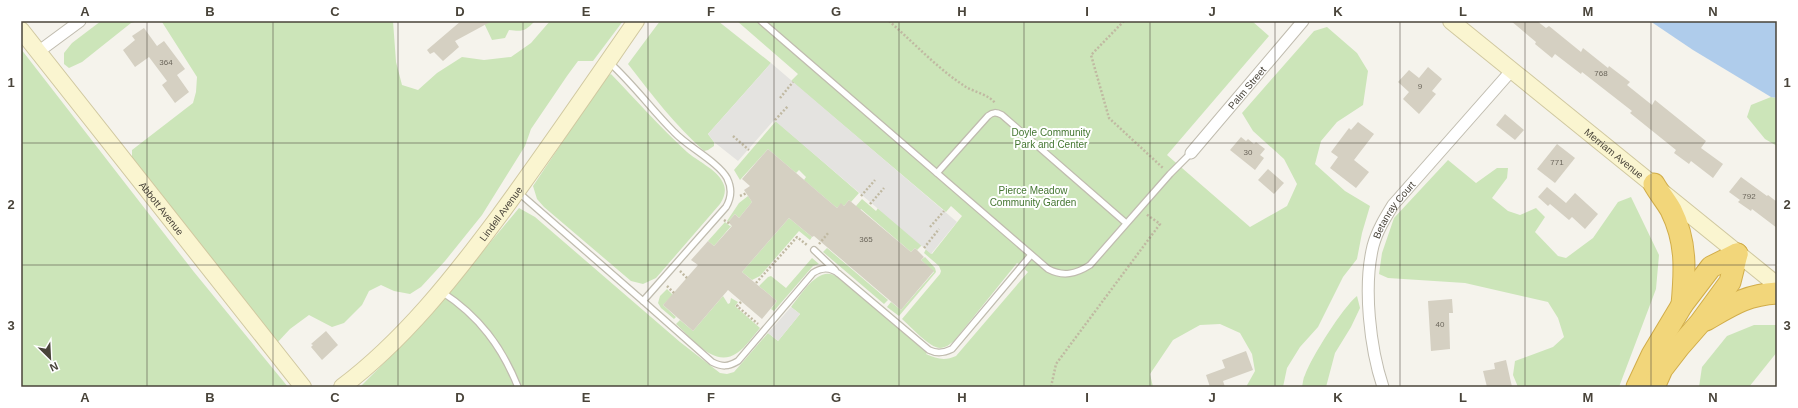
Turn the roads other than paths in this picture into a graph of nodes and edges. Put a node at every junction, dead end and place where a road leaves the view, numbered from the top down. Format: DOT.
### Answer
graph roads {
  1 [pos="80,21"];
  2 [pos="636,21"];
  3 [pos="761,21"];
  4 [pos="1303,21"];
  5 [pos="1451,21"];
  6 [pos="21,30"];
  7 [pos="38,52"];
  8 [pos="608,62"];
  9 [pos="1512,70"];
  10 [pos="1191,153"];
  11 [pos="937,173"];
  12 [pos="1654,184"];
  13 [pos="518,191"];
  14 [pos="1126,223"];
  15 [pos="814,250"];
  16 [pos="1737,254"];
  17 [pos="1031,255"];
  18 [pos="839,274"];
  19 [pos="1777,286"];
  20 [pos="441,290"];
  21 [pos="1777,293"];
  22 [pos="643,301"];
  23 [pos="1682,304"];
  24 [pos="1700,323"];
  25 [pos="303,387"];
  26 [pos="342,387"];
  27 [pos="518,387"];
  28 [pos="1383,387"];
  29 [pos="1637,387"];
  30 [pos="1654,387"];
  1 -- 7 [label="street"];
  2 -- 8 [label="street, Lindell Avenue"];
  3 -- 11 [label="lane"];
  4 -- 10 [label="street, Palm Street"];
  5 -- 9 [label="street, Merriam Avenue"];
  6 -- 7 [label="street, Abbott Avenue"];
  7 -- 25 [label="street, Abbott Avenue"];
  8 -- 13 [label="street, Lindell Avenue"];
  8 -- 22 [label="lane"];
  9 -- 12 [label="street, Merriam Avenue"];
  9 -- 28 [label="street, Betanray Court"];
  10 -- 14 [label="lane"];
  11 -- 14 [label="lane"];
  11 -- 17 [label="lane"];
  12 -- 16 [label="street, Merriam Avenue"];
  12 -- 23 [label="highway"];
  13 -- 20 [label="street, Lindell Avenue"];
  13 -- 22 [label="lane"];
  14 -- 17 [label="lane"];
  15 -- 18 [label="lane"];
  16 -- 19 [label="street, Merriam Avenue"];
  16 -- 23 [label="highway"];
  16 -- 24 [label="highway"];
  17 -- 18 [label="lane"];
  18 -- 22 [label="lane"];
  20 -- 26 [label="street, Lindell Avenue"];
  20 -- 27 [label="lane"];
  21 -- 24 [label="highway"];
  23 -- 29 [label="highway"];
  24 -- 30 [label="highway"];
}
